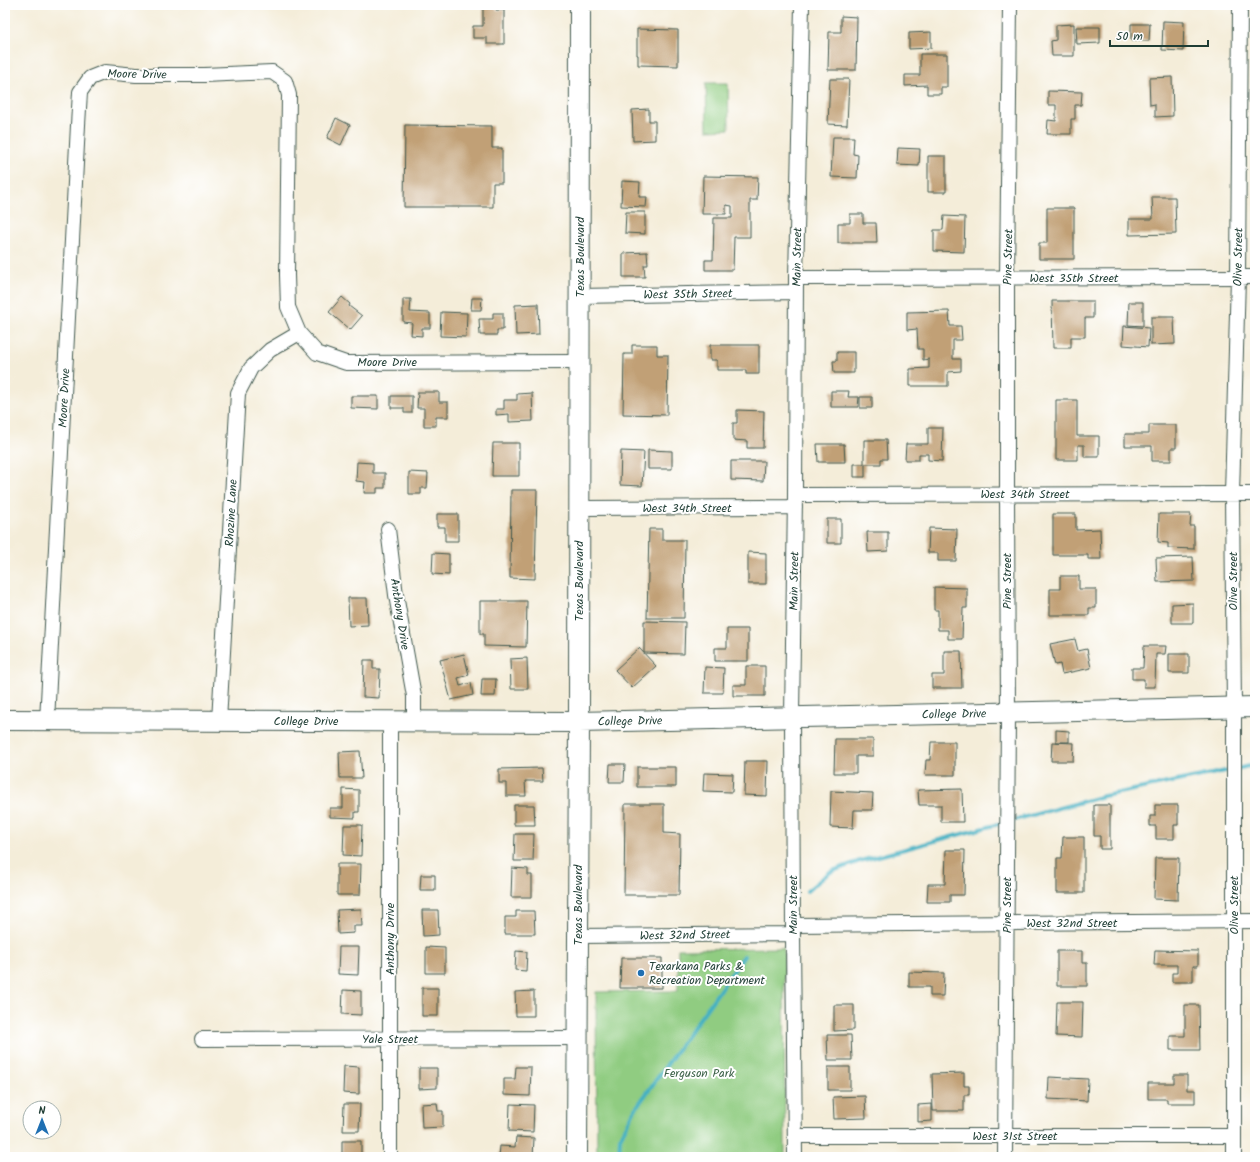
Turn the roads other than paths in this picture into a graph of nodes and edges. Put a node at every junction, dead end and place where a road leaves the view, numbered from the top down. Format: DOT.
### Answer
graph roads {
  1 [pos="580,5"];
  2 [pos="802,5"];
  3 [pos="1010,5"];
  4 [pos="1240,5"];
  5 [pos="1238,277"];
  6 [pos="1255,277"];
  7 [pos="796,278"];
  8 [pos="1007,278"];
  9 [pos="796,292"];
  10 [pos="580,296"];
  11 [pos="299,333"];
  12 [pos="579,362"];
  13 [pos="1006,494"];
  14 [pos="1232,494"];
  15 [pos="1255,494"];
  16 [pos="795,501"];
  17 [pos="579,508"];
  18 [pos="388,529"];
  19 [pos="1234,708"];
  20 [pos="1255,708"];
  21 [pos="1008,713"];
  22 [pos="792,717"];
  23 [pos="5,720"];
  24 [pos="47,721"];
  25 [pos="219,721"];
  26 [pos="390,721"];
  27 [pos="414,721"];
  28 [pos="579,722"];
  29 [pos="1255,921"];
  30 [pos="1234,922"];
  31 [pos="1007,923"];
  32 [pos="793,929"];
  33 [pos="578,936"];
  34 [pos="578,1038"];
  35 [pos="202,1039"];
  36 [pos="391,1039"];
  37 [pos="795,1136"];
  38 [pos="1004,1136"];
  39 [pos="1234,1136"];
  40 [pos="390,1157"];
  41 [pos="576,1157"];
  42 [pos="795,1157"];
  43 [pos="1005,1157"];
  44 [pos="1234,1157"];
  1 -- 10 [label="street, Texas Boulevard"];
  2 -- 7 [label="street, Main Street"];
  3 -- 8 [label="street, Pine Street"];
  4 -- 5 [label="street, Olive Street"];
  5 -- 6 [label="street, West 35th Street"];
  5 -- 8 [label="street, West 35th Street"];
  5 -- 14 [label="street, Olive Street"];
  7 -- 8 [label="street, West 35th Street"];
  7 -- 9 [label="street, Main Street"];
  8 -- 13 [label="street, Pine Street"];
  9 -- 10 [label="street, West 35th Street"];
  9 -- 16 [label="street, Main Street"];
  10 -- 12 [label="street, Texas Boulevard"];
  11 -- 12 [label="street, Moore Drive"];
  11 -- 24 [label="street, Moore Drive"];
  11 -- 25 [label="street, Rhozine Lane"];
  12 -- 17 [label="street, Texas Boulevard"];
  13 -- 14 [label="street, West 34th Street"];
  13 -- 16 [label="street, West 34th Street"];
  13 -- 21 [label="street, Pine Street"];
  14 -- 15 [label="street, West 34th Street"];
  14 -- 19 [label="street, Olive Street"];
  16 -- 17 [label="street, West 34th Street"];
  16 -- 22 [label="street, Main Street"];
  17 -- 28 [label="street, Texas Boulevard"];
  18 -- 27 [label="street, Anthony Drive"];
  19 -- 20 [label="street, College Drive"];
  19 -- 21 [label="street, College Drive"];
  19 -- 30 [label="street, Olive Street"];
  21 -- 22 [label="street, College Drive"];
  21 -- 31 [label="street, Pine Street"];
  22 -- 28 [label="street, College Drive"];
  22 -- 32 [label="street, Main Street"];
  23 -- 24 [label="street, College Drive"];
  24 -- 25 [label="street, College Drive"];
  25 -- 26 [label="street, College Drive"];
  26 -- 27 [label="street, College Drive"];
  26 -- 36 [label="street, Anthony Drive"];
  27 -- 28 [label="street, College Drive"];
  28 -- 33 [label="street, Texas Boulevard"];
  29 -- 30 [label="street, West 32nd Street"];
  30 -- 31 [label="street, West 32nd Street"];
  30 -- 39 [label="street, Olive Street"];
  31 -- 32 [label="street, West 32nd Street"];
  31 -- 38 [label="street, Pine Street"];
  32 -- 33 [label="street, West 32nd Street"];
  32 -- 37 [label="street, Main Street"];
  33 -- 34 [label="street, Texas Boulevard"];
  34 -- 36 [label="street, Yale Street"];
  34 -- 41 [label="street, Texas Boulevard"];
  35 -- 36 [label="street, Yale Street"];
  36 -- 40 [label="street, Anthony Drive"];
  37 -- 38 [label="street, West 31st Street"];
  37 -- 42 [label="street, Main Street"];
  38 -- 39 [label="street, West 31st Street"];
  38 -- 43 [label="street, Pine Street"];
  39 -- 44 [label="street, Olive Street"];
}
